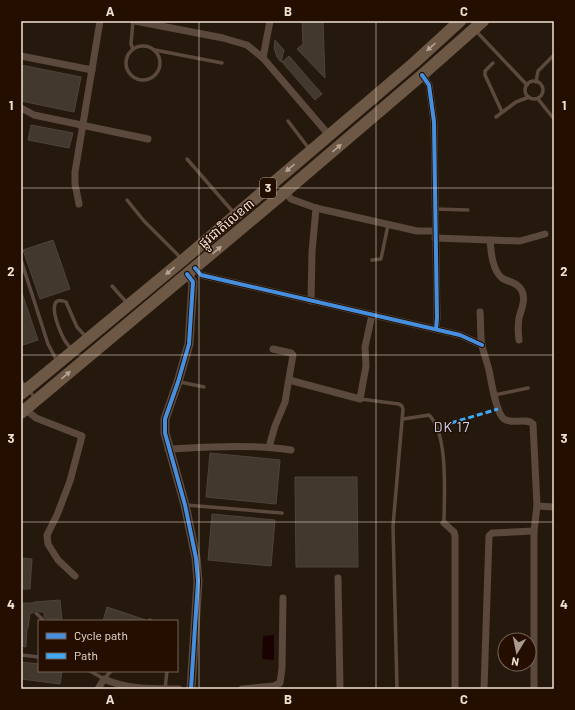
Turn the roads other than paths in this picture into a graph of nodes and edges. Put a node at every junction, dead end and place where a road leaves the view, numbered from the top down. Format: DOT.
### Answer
graph roads {
  1 [pos="100,21"];
  2 [pos="134,21"];
  3 [pos="270,21"];
  4 [pos="460,21"];
  5 [pos="478,25"];
  6 [pos="133,49"];
  7 [pos="155,50"];
  8 [pos="554,55"];
  9 [pos="21,56"];
  10 [pos="262,58"];
  11 [pos="222,63"];
  12 [pos="493,63"];
  13 [pos="92,70"];
  14 [pos="422,75"];
  15 [pos="536,82"];
  16 [pos="527,85"];
  17 [pos="529,97"];
  18 [pos="538,99"];
  19 [pos="21,108"];
  20 [pos="502,112"];
  21 [pos="496,117"];
  22 [pos="554,119"];
  23 [pos="288,121"];
  24 [pos="82,126"];
  25 [pos="329,135"];
  26 [pos="148,139"];
  27 [pos="311,151"];
  28 [pos="187,159"];
  29 [pos="285,192"];
  30 [pos="127,200"];
  31 [pos="79,204"];
  32 [pos="316,208"];
  33 [pos="435,209"];
  34 [pos="468,210"];
  35 [pos="236,216"];
  36 [pos="388,225"];
  37 [pos="545,234"];
  38 [pos="435,235"];
  39 [pos="490,240"];
  40 [pos="21,260"];
  41 [pos="183,260"];
  42 [pos="372,260"];
  43 [pos="194,275"];
  44 [pos="112,286"];
  45 [pos="311,301"];
  46 [pos="129,305"];
  47 [pos="480,312"];
  48 [pos="372,315"];
  49 [pos="436,329"];
  50 [pos="87,338"];
  51 [pos="519,340"];
  52 [pos="482,345"];
  53 [pos="273,349"];
  54 [pos="72,351"];
  55 [pos="58,363"];
  56 [pos="289,380"];
  57 [pos="178,382"];
  58 [pos="204,386"];
  59 [pos="23,388"];
  60 [pos="528,388"];
  61 [pos="495,395"];
  62 [pos="360,399"];
  63 [pos="36,400"];
  64 [pos="23,411"];
  65 [pos="403,419"];
  66 [pos="269,447"];
  67 [pos="168,449"];
  68 [pos="291,450"];
  69 [pos="185,505"];
  70 [pos="537,506"];
  71 [pos="554,507"];
  72 [pos="282,513"];
  73 [pos="444,523"];
  74 [pos="534,532"];
  75 [pos="75,576"];
  76 [pos="338,578"];
  77 [pos="283,598"];
  78 [pos="36,613"];
  79 [pos="43,620"];
  80 [pos="21,655"];
  81 [pos="38,657"];
  82 [pos="92,672"];
  83 [pos="110,672"];
  84 [pos="167,672"];
  85 [pos="104,680"];
  86 [pos="98,689"];
  87 [pos="165,689"];
  88 [pos="179,689"];
  89 [pos="191,689"];
  90 [pos="242,689"];
  91 [pos="340,689"];
  92 [pos="397,689"];
  93 [pos="455,689"];
  94 [pos="484,689"];
  95 [pos="534,689"];
  1 -- 13 [label="street"];
  2 -- 6 [label="lane"];
  2 -- 10 [label="street"];
  3 -- 10 [label="street"];
  4 -- 25 [label="highway, ផ្លូវជាតិលេខ៣ / 3, one-way"];
  5 -- 14 [label="highway, ផ្លូវជាតិលេខ៣ / 3"];
  5 -- 16 [label="lane"];
  6 -- 7 [label="lane"];
  6 -- 7 [label="lane"];
  7 -- 11 [label="lane"];
  8 -- 15 [label="lane"];
  9 -- 13 [label="street"];
  10 -- 25 [label="street"];
  12 -- 20 [label="lane"];
  13 -- 24 [label="street"];
  29 -- 14 [label="highway, ផ្លូវជាតិលេខ៣ / 3, one-way"];
  14 -- 33 [label="street"];
  15 -- 16 [label="lane"];
  15 -- 18 [label="lane"];
  16 -- 17 [label="lane"];
  17 -- 18 [label="lane"];
  17 -- 20 [label="lane"];
  18 -- 22 [label="lane"];
  19 -- 24 [label="street"];
  20 -- 21 [label="lane"];
  23 -- 27 [label="lane"];
  24 -- 26 [label="street"];
  24 -- 31 [label="street"];
  25 -- 27 [label="highway, ផ្លូវជាតិលេខ៣ / 3"];
  27 -- 35 [label="highway, ផ្លូវជាតិលេខ៣ / 3, one-way"];
  28 -- 35 [label="lane"];
  29 -- 32 [label="street"];
  43 -- 29 [label="highway, ផ្លូវជាតិលេខ៣ / 3, one-way"];
  30 -- 41 [label="lane"];
  32 -- 36 [label="street"];
  32 -- 45 [label="street"];
  33 -- 34 [label="lane"];
  33 -- 38 [label="street"];
  35 -- 41 [label="highway, ផ្លូវជាតិលេខ៣ / 3"];
  36 -- 38 [label="street"];
  36 -- 42 [label="lane"];
  37 -- 39 [label="street"];
  38 -- 39 [label="street"];
  38 -- 49 [label="street"];
  39 -- 51 [label="street"];
  40 -- 55 [label="lane"];
  41 -- 46 [label="highway, ផ្លូវជាតិលេខ៣ / 3, one-way"];
  43 -- 45 [label="street"];
  43 -- 57 [label="street"];
  63 -- 43 [label="highway, ផ្លូវជាតិលេខ៣ / 3, one-way"];
  44 -- 46 [label="lane"];
  45 -- 48 [label="street"];
  46 -- 50 [label="highway, ផ្លូវជាតិលេខ៣ / 3"];
  47 -- 52 [label="street"];
  48 -- 49 [label="street"];
  48 -- 62 [label="street"];
  49 -- 52 [label="street"];
  50 -- 54 [label="highway, ផ្លូវជាតិលេខ៣ / 3"];
  50 -- 54 [label="lane"];
  52 -- 61 [label="street"];
  53 -- 56 [label="street"];
  54 -- 55 [label="highway, ផ្លូវជាតិលេខ៣ / 3"];
  55 -- 59 [label="highway, ផ្លូវជាតិលេខ៣ / 3"];
  56 -- 62 [label="street"];
  56 -- 66 [label="street"];
  57 -- 58 [label="lane"];
  57 -- 67 [label="street"];
  59 -- 63 [label="lane"];
  60 -- 61 [label="lane"];
  61 -- 70 [label="street"];
  62 -- 65 [label="lane"];
  63 -- 64 [label="highway, ផ្លូវជាតិលេខ៣ / 3"];
  64 -- 75 [label="street"];
  65 -- 73 [label="lane"];
  65 -- 92 [label="lane"];
  66 -- 67 [label="street"];
  66 -- 68 [label="street"];
  67 -- 69 [label="street"];
  69 -- 72 [label="lane"];
  69 -- 89 [label="street"];
  70 -- 71 [label="street"];
  70 -- 74 [label="street"];
  73 -- 93 [label="street"];
  74 -- 94 [label="street"];
  74 -- 95 [label="street"];
  76 -- 91 [label="street"];
  77 -- 90 [label="street"];
  78 -- 79 [label="lane"];
  80 -- 81 [label="lane"];
  82 -- 85 [label="lane"];
  83 -- 85 [label="lane"];
  84 -- 87 [label="lane"];
  85 -- 86 [label="street"];
  85 -- 87 [label="street"];
  87 -- 88 [label="street"];
}
